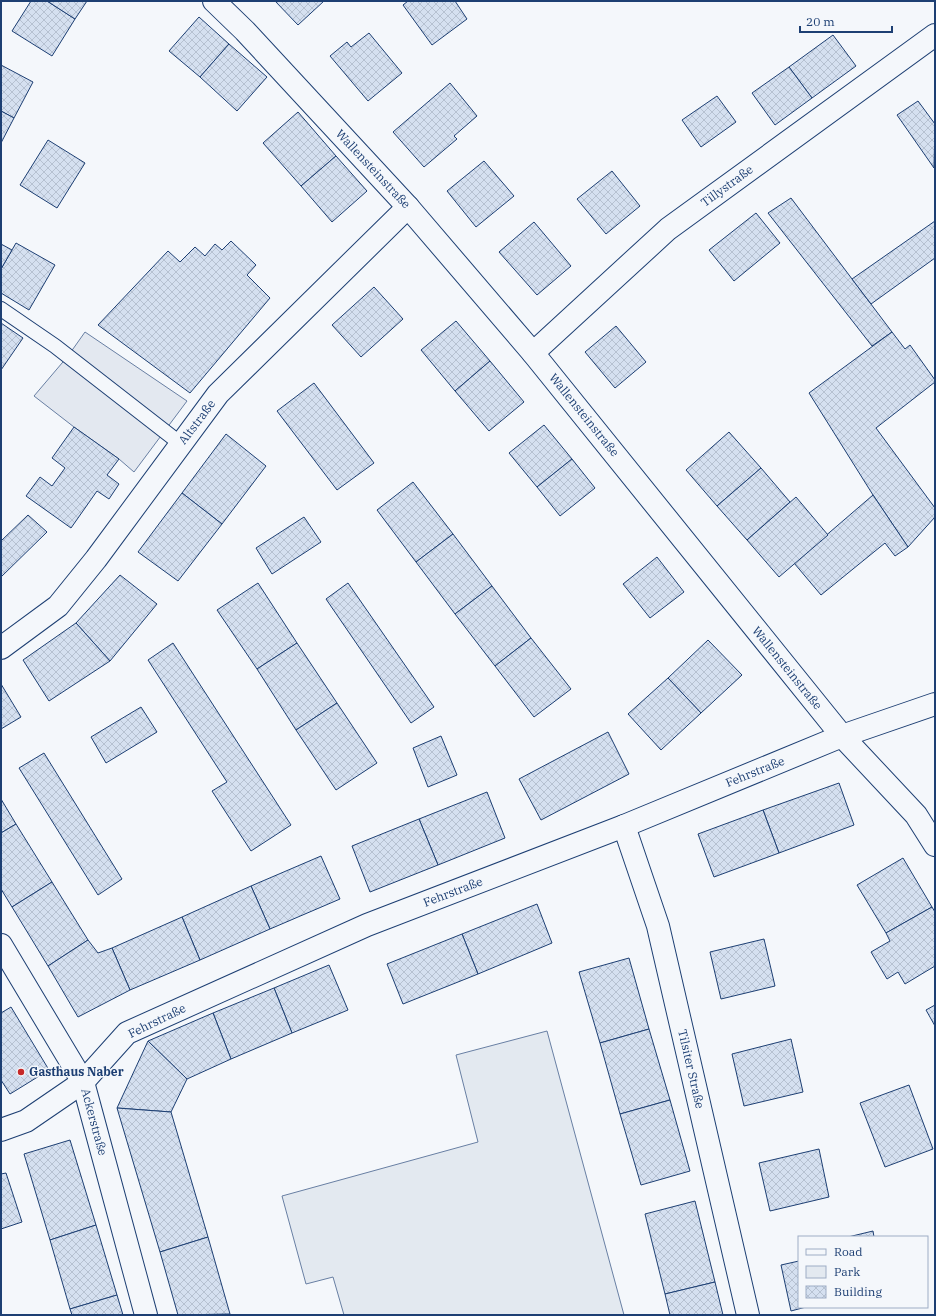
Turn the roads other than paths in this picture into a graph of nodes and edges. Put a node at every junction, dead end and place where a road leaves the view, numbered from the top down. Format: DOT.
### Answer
graph roads {
  1 [pos="214,1"];
  2 [pos="935,35"];
  3 [pos="408,207"];
  4 [pos="1,309"];
  5 [pos="533,353"];
  6 [pos="181,444"];
  7 [pos="1,648"];
  8 [pos="935,704"];
  9 [pos="842,736"];
  10 [pos="624,826"];
  11 [pos="935,845"];
  12 [pos="1,945"];
  13 [pos="83,1082"];
  14 [pos="1,1130"];
  15 [pos="146,1315"];
  16 [pos="748,1315"];
  1 -- 3 [label="street, Wallensteinstraße"];
  2 -- 5 [label="street, Tillystraße"];
  3 -- 5 [label="street, Wallensteinstraße"];
  3 -- 6 [label="street, Altstraße"];
  4 -- 6 [label="lane"];
  5 -- 9 [label="street, Wallensteinstraße"];
  6 -- 7 [label="street, Altstraße"];
  8 -- 9 [label="street, Fehrstraße"];
  9 -- 10 [label="street, Fehrstraße"];
  9 -- 11 [label="street, Wallensteinstraße"];
  10 -- 13 [label="street, Fehrstraße"];
  10 -- 16 [label="street, Tilsiter Straße"];
  12 -- 13 [label="street, Ackerstraße"];
  13 -- 14 [label="street, Fehrstraße"];
  13 -- 15 [label="street, Ackerstraße"];
}
